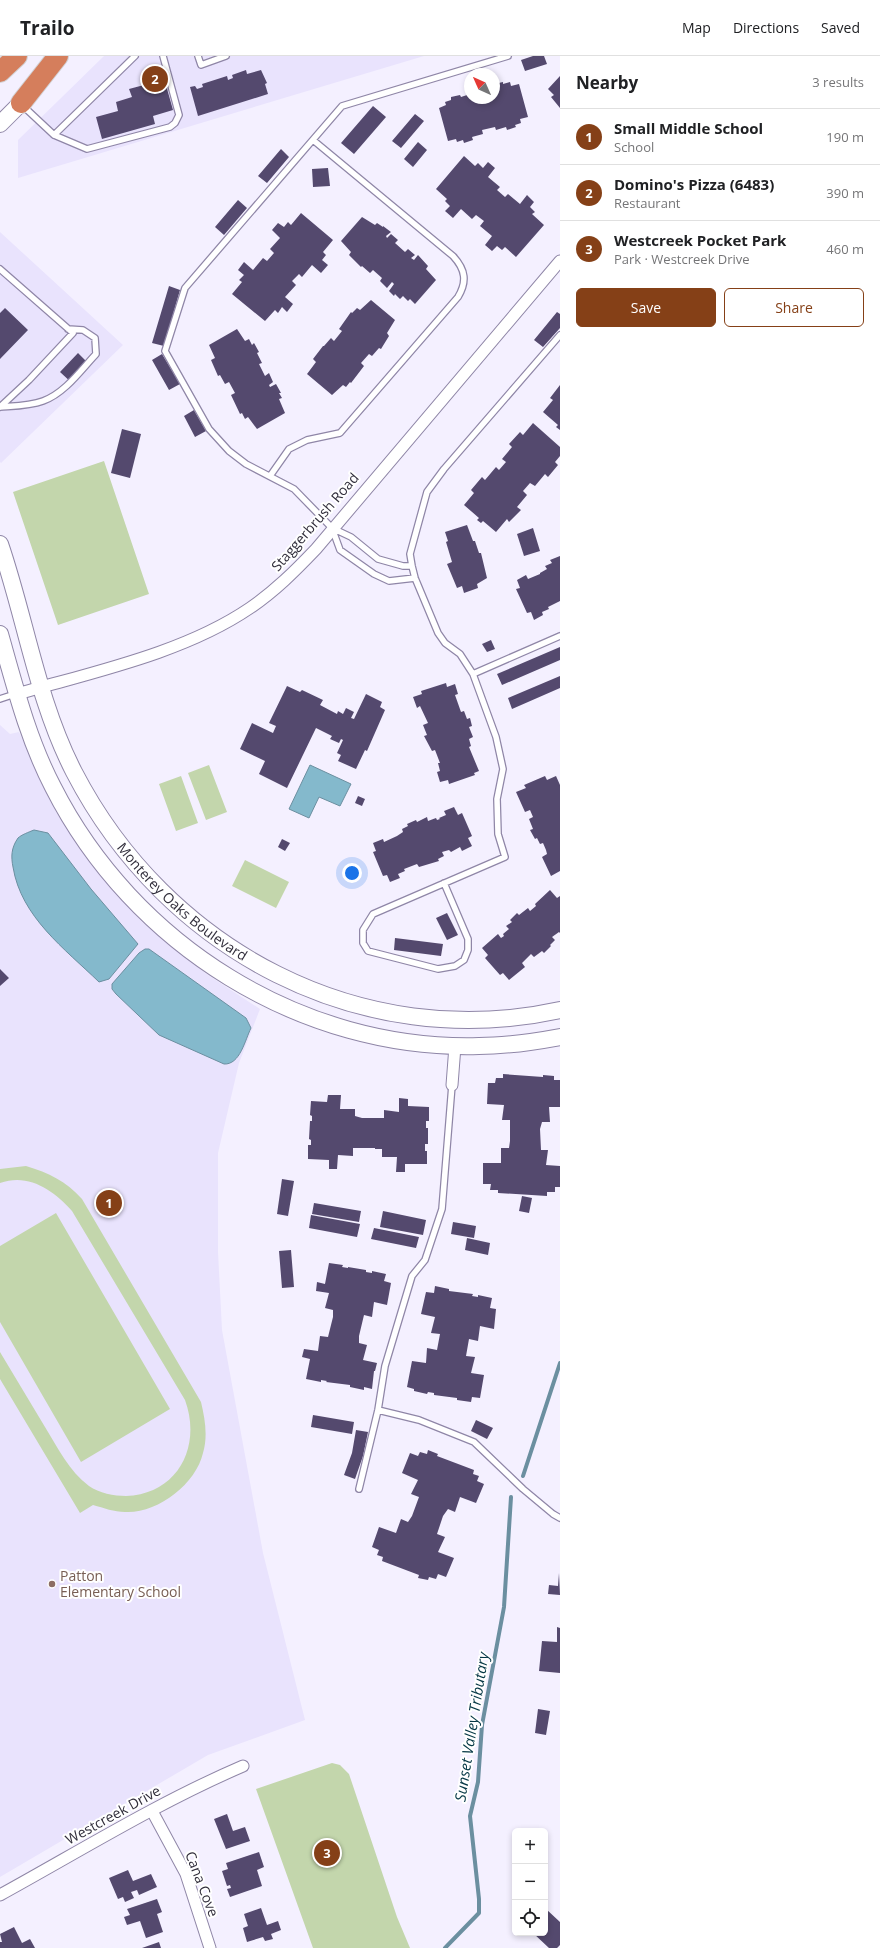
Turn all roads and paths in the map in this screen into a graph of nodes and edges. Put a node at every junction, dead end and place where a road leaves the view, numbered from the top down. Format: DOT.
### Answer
graph roads {
  1 [pos="17,56"];
  2 [pos="58,56"];
  3 [pos="69,56"];
  4 [pos="135,56"];
  5 [pos="164,56"];
  6 [pos="198,56"];
  7 [pos="226,56"];
  8 [pos="508,56"];
  9 [pos="0,72"];
  10 [pos="21,103"];
  11 [pos="0,124"];
  12 [pos="54,135"];
  13 [pos="313,140"];
  14 [pos="560,261"];
  15 [pos="0,269"];
  16 [pos="68,329"];
  17 [pos="560,335"];
  18 [pos="0,407"];
  19 [pos="270,476"];
  20 [pos="332,528"];
  21 [pos="0,544"];
  22 [pos="412,566"];
  23 [pos="415,578"];
  24 [pos="0,634"];
  25 [pos="560,636"];
  26 [pos="473,674"];
  27 [pos="40,687"];
  28 [pos="17,694"];
  29 [pos="0,699"];
  30 [pos="444,883"];
  31 [pos="560,1010"];
  32 [pos="560,1037"];
  33 [pos="455,1046"];
  34 [pos="452,1085"];
  35 [pos="378,1410"];
  36 [pos="359,1489"];
  37 [pos="560,1518"];
  38 [pos="243,1766"];
  39 [pos="152,1811"];
  40 [pos="0,1895"];
  41 [pos="210,1948"];
  1 -- 9 [label="highway"];
  2 -- 10 [label="highway"];
  3 -- 10 [label="street"];
  4 -- 12 [label="lane"];
  5 -- 12 [label="lane"];
  6 -- 7 [label="lane"];
  8 -- 13 [label="lane"];
  10 -- 11 [label="street"];
  10 -- 12 [label="lane"];
  13 -- 19 [label="lane"];
  13 -- 19 [label="lane"];
  14 -- 20 [label="street, Staggerbrush Road"];
  15 -- 16 [label="lane"];
  16 -- 18 [label="lane"];
  16 -- 18 [label="lane"];
  17 -- 22 [label="lane"];
  19 -- 20 [label="lane"];
  20 -- 22 [label="lane"];
  20 -- 23 [label="lane"];
  20 -- 27 [label="street, Staggerbrush Road"];
  21 -- 27 [label="street, Monterey Oaks Boulevard"];
  22 -- 23 [label="lane"];
  23 -- 26 [label="lane"];
  24 -- 28 [label="street, Monterey Oaks Boulevard"];
  25 -- 26 [label="lane"];
  26 -- 30 [label="lane"];
  27 -- 28 [label="street, Staggerbrush Road"];
  27 -- 31 [label="street, Monterey Oaks Boulevard"];
  28 -- 29 [label="lane"];
  28 -- 33 [label="street, Monterey Oaks Boulevard"];
  30 -- 30 [label="lane"];
  32 -- 33 [label="street, Monterey Oaks Boulevard"];
  33 -- 34 [label="street"];
  34 -- 35 [label="lane"];
  35 -- 36 [label="lane"];
  35 -- 37 [label="lane"];
  38 -- 39 [label="street, Westcreek Drive"];
  39 -- 40 [label="street, Westcreek Drive"];
  39 -- 41 [label="street, Cana Cove"];
}
